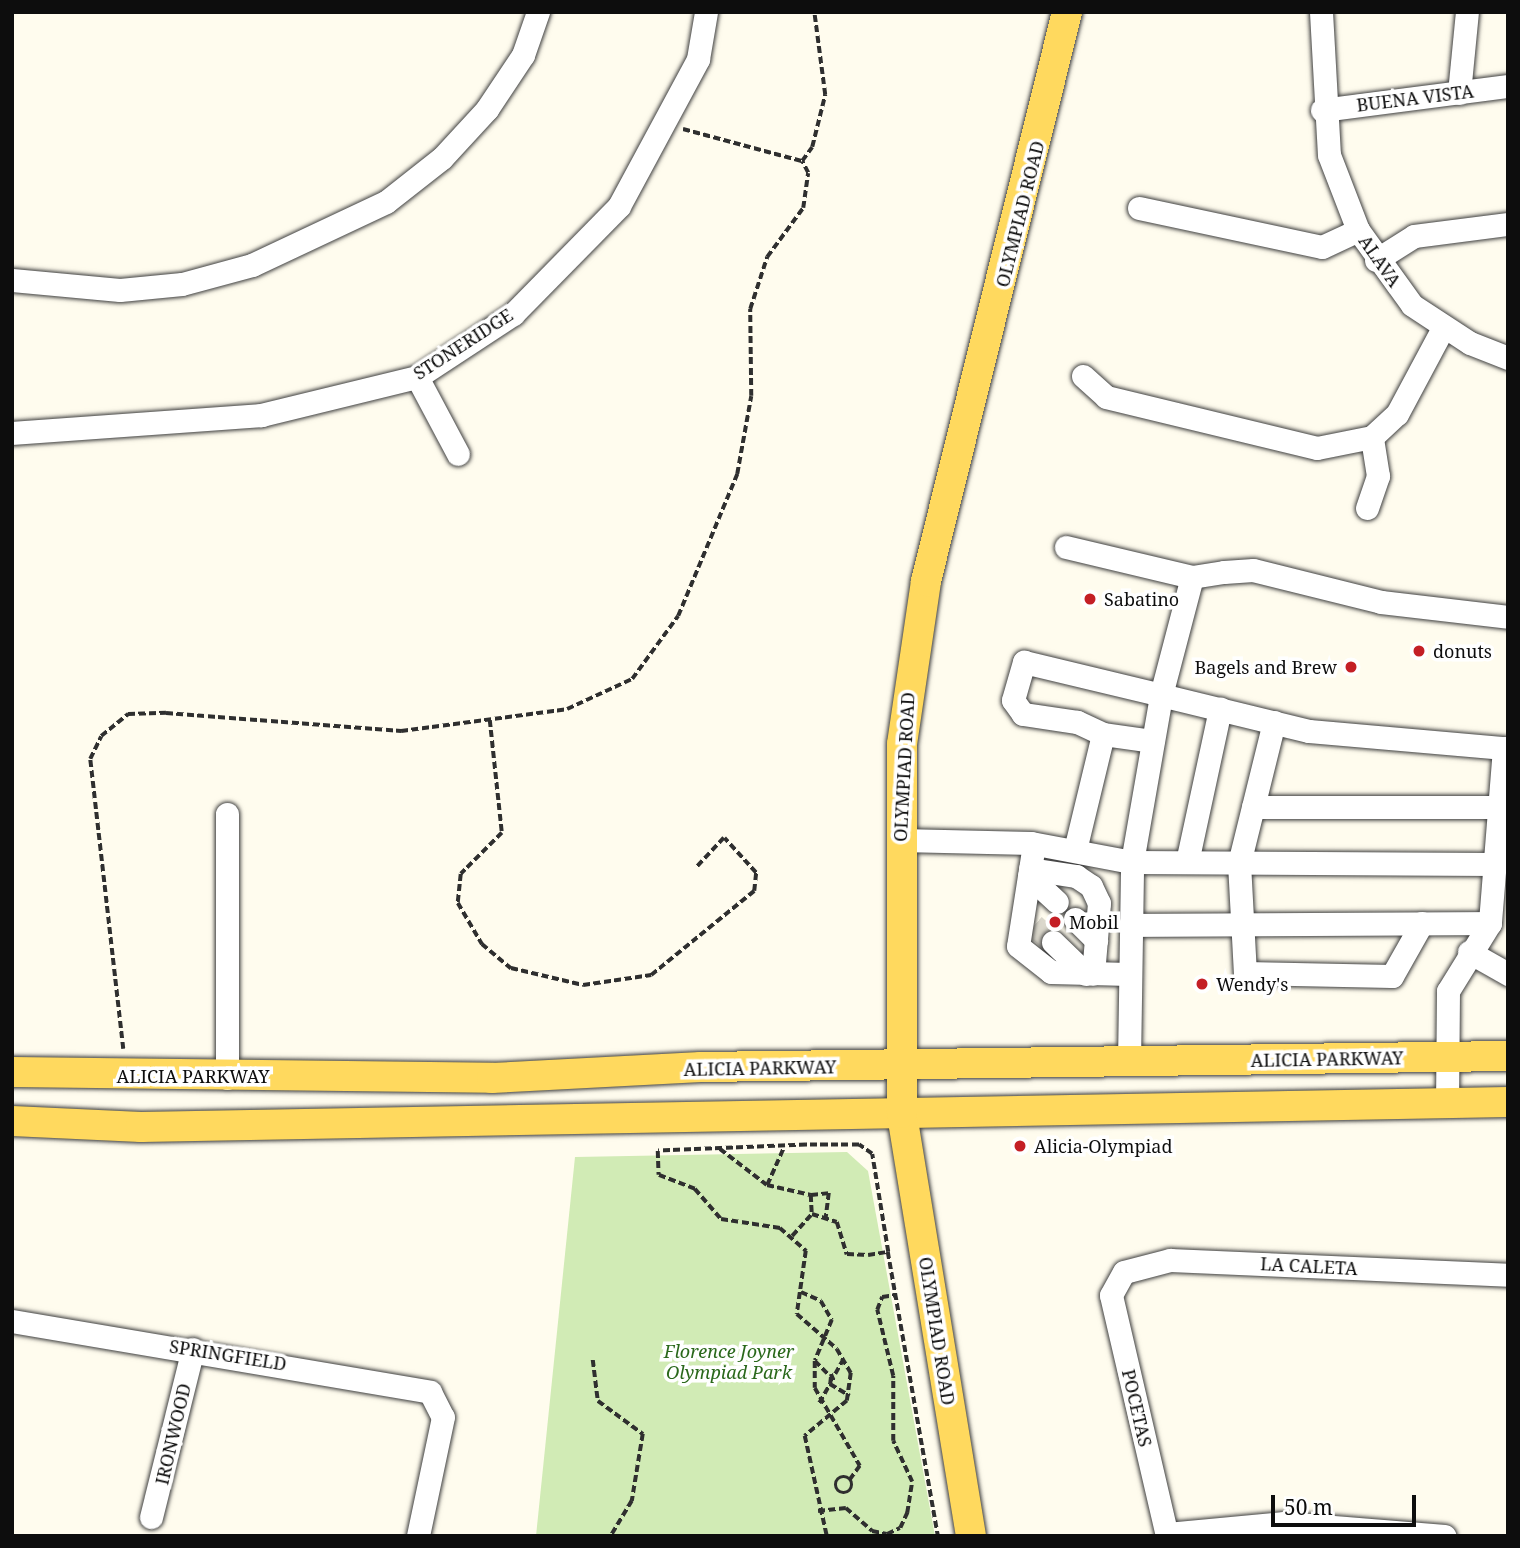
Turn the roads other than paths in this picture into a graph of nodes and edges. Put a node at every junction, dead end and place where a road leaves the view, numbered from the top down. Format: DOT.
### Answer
graph roads {
  1 [pos="538,12"];
  2 [pos="706,12"];
  3 [pos="1067,12"];
  4 [pos="1321,12"];
  5 [pos="1467,12"];
  6 [pos="1508,86"];
  7 [pos="1459,93"];
  8 [pos="1322,110"];
  9 [pos="1139,208"];
  10 [pos="1508,224"];
  11 [pos="1358,230"];
  12 [pos="1376,260"];
  13 [pos="12,280"];
  14 [pos="1443,328"];
  15 [pos="1508,358"];
  16 [pos="1083,376"];
  17 [pos="417,377"];
  18 [pos="12,433"];
  19 [pos="1372,437"];
  20 [pos="458,454"];
  21 [pos="1367,508"];
  22 [pos="1066,547"];
  23 [pos="1192,577"];
  24 [pos="1508,617"];
  25 [pos="1161,695"];
  26 [pos="1220,709"];
  27 [pos="1274,722"];
  28 [pos="1103,734"];
  29 [pos="1153,741"];
  30 [pos="1253,807"];
  31 [pos="1499,807"];
  32 [pos="227,814"];
  33 [pos="900,840"];
  34 [pos="1034,844"];
  35 [pos="1075,850"];
  36 [pos="1132,862"];
  37 [pos="1187,862"];
  38 [pos="1239,863"];
  39 [pos="1494,864"];
  40 [pos="1029,873"];
  41 [pos="1057,902"];
  42 [pos="1075,919"];
  43 [pos="1422,923"];
  44 [pos="1490,923"];
  45 [pos="1240,924"];
  46 [pos="1130,925"];
  47 [pos="1096,940"];
  48 [pos="1053,942"];
  49 [pos="1469,952"];
  50 [pos="1090,974"];
  51 [pos="1129,974"];
  52 [pos="1508,974"];
  53 [pos="1508,1056"];
  54 [pos="1447,1057"];
  55 [pos="1129,1062"];
  56 [pos="899,1067"];
  57 [pos="12,1072"];
  58 [pos="227,1078"];
  59 [pos="1447,1102"];
  60 [pos="1508,1102"];
  61 [pos="902,1113"];
  62 [pos="12,1121"];
  63 [pos="1508,1275"];
  64 [pos="1115,1280"];
  65 [pos="12,1321"];
  66 [pos="193,1349"];
  67 [pos="151,1517"];
  68 [pos="1167,1535"];
  69 [pos="418,1536"];
  70 [pos="971,1536"];
  71 [pos="1444,1536"];
  1 -- 13 [label="street"];
  2 -- 17 [label="street, STONERIDGE"];
  3 -- 33 [label="main road, OLYMPIAD ROAD"];
  4 -- 8 [label="street, ALAVA"];
  5 -- 7 [label="street"];
  6 -- 7 [label="street, BUENA VISTA"];
  7 -- 8 [label="street, BUENA VISTA"];
  8 -- 11 [label="street, ALAVA"];
  9 -- 11 [label="street"];
  10 -- 12 [label="street"];
  11 -- 12 [label="street, ALAVA"];
  12 -- 14 [label="street, ALAVA"];
  14 -- 15 [label="street, ALAVA"];
  14 -- 19 [label="street"];
  16 -- 19 [label="street"];
  17 -- 18 [label="street, STONERIDGE"];
  17 -- 20 [label="street"];
  19 -- 21 [label="street"];
  22 -- 23 [label="street"];
  23 -- 24 [label="street"];
  23 -- 25 [label="street"];
  25 -- 26 [label="street"];
  25 -- 28 [label="street"];
  25 -- 29 [label="street"];
  26 -- 27 [label="street"];
  26 -- 37 [label="street"];
  27 -- 30 [label="street"];
  27 -- 31 [label="street"];
  28 -- 29 [label="street"];
  28 -- 35 [label="street"];
  29 -- 36 [label="street"];
  30 -- 31 [label="street"];
  30 -- 38 [label="street"];
  31 -- 39 [label="street"];
  32 -- 58 [label="street"];
  33 -- 34 [label="street"];
  33 -- 56 [label="main road, OLYMPIAD ROAD"];
  34 -- 35 [label="street"];
  34 -- 40 [label="street"];
  35 -- 36 [label="street"];
  36 -- 37 [label="street"];
  36 -- 46 [label="street"];
  37 -- 38 [label="street"];
  38 -- 39 [label="street"];
  38 -- 45 [label="street"];
  39 -- 44 [label="street"];
  40 -- 41 [label="street"];
  40 -- 47 [label="street"];
  40 -- 50 [label="street"];
  42 -- 47 [label="street"];
  43 -- 44 [label="street"];
  43 -- 45 [label="street"];
  43 -- 45 [label="street"];
  44 -- 49 [label="street"];
  45 -- 46 [label="street"];
  46 -- 51 [label="street"];
  47 -- 50 [label="street"];
  48 -- 50 [label="street"];
  49 -- 52 [label="street"];
  49 -- 54 [label="street"];
  50 -- 51 [label="street"];
  51 -- 55 [label="street"];
  53 -- 54 [label="main road, ALICIA PARKWAY"];
  54 -- 55 [label="main road, ALICIA PARKWAY"];
  54 -- 59 [label="street"];
  55 -- 56 [label="main road, ALICIA PARKWAY"];
  56 -- 58 [label="main road, ALICIA PARKWAY"];
  56 -- 61 [label="main road, OLYMPIAD ROAD"];
  57 -- 58 [label="main road, ALICIA PARKWAY"];
  59 -- 60 [label="main road"];
  59 -- 61 [label="main road"];
  61 -- 62 [label="main road"];
  61 -- 70 [label="main road, OLYMPIAD ROAD"];
  63 -- 64 [label="street, LA CALETA"];
  64 -- 68 [label="street, POCETAS"];
  65 -- 66 [label="street, SPRINGFIELD"];
  66 -- 67 [label="street, IRONWOOD"];
  66 -- 69 [label="street, SPRINGFIELD"];
  68 -- 71 [label="street"];
}
